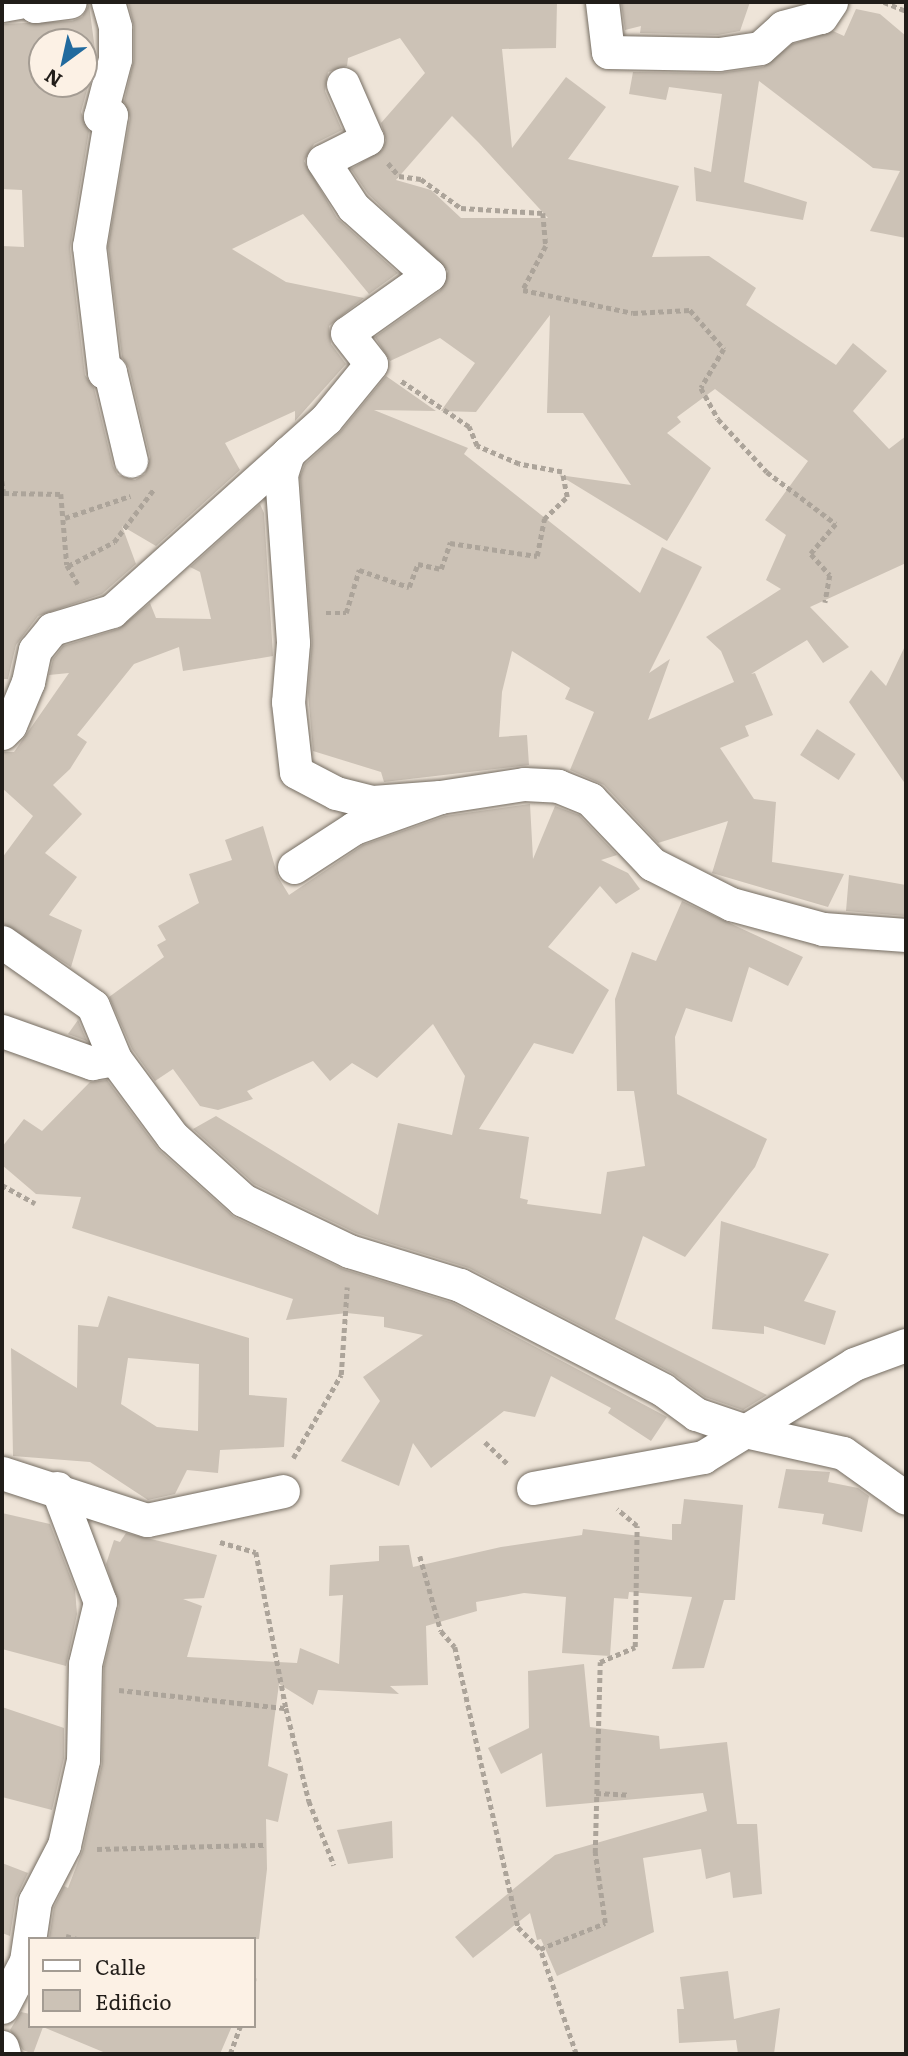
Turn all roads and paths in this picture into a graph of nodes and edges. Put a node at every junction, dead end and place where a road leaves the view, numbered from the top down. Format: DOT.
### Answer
graph roads {
  1 [pos="19,2"];
  2 [pos="32,2"];
  3 [pos="70,2"];
  4 [pos="108,2"];
  5 [pos="602,2"];
  6 [pos="884,2"];
  7 [pos="2,5"];
  8 [pos="826,10"];
  9 [pos="906,11"];
  10 [pos="343,84"];
  11 [pos="421,179"];
  12 [pos="371,364"];
  13 [pos="288,453"];
  14 [pos="133,476"];
  15 [pos="2,481"];
  16 [pos="144,491"];
  17 [pos="65,518"];
  18 [pos="68,566"];
  19 [pos="825,603"];
  20 [pos="290,611"];
  21 [pos="105,614"];
  22 [pos="2,733"];
  23 [pos="440,797"];
  24 [pos="294,867"];
  25 [pos="906,936"];
  26 [pos="2,942"];
  27 [pos="2,1031"];
  28 [pos="115,1059"];
  29 [pos="2,1185"];
  30 [pos="35,1203"];
  31 [pos="349,1251"];
  32 [pos="906,1345"];
  33 [pos="749,1432"];
  34 [pos="292,1460"];
  35 [pos="2,1473"];
  36 [pos="57,1488"];
  37 [pos="533,1488"];
  38 [pos="283,1491"];
  39 [pos="906,1498"];
  40 [pos="610,1503"];
  41 [pos="207,1538"];
  42 [pos="419,1556"];
  43 [pos="84,1685"];
  44 [pos="286,1708"];
  45 [pos="596,1793"];
  46 [pos="630,1795"];
  47 [pos="266,1844"];
  48 [pos="61,1850"];
  49 [pos="334,1865"];
  50 [pos="540,1949"];
  51 [pos="14,1958"];
  52 [pos="2,2007"];
  53 [pos="239,2028"];
  54 [pos="2,2048"];
  55 [pos="4,2054"];
  56 [pos="230,2054"];
  57 [pos="576,2054"];
  1 -- 7 [label="street"];
  2 -- 3 [label="street"];
  4 -- 14 [label="street"];
  5 -- 8 [label="street"];
  6 -- 9 [label="path"];
  10 -- 12 [label="street"];
  11 -- 19 [label="path"];
  12 -- 13 [label="street"];
  12 -- 20 [label="path"];
  13 -- 20 [label="street"];
  13 -- 21 [label="street"];
  14 -- 17 [label="path"];
  15 -- 17 [label="path"];
  16 -- 18 [label="path"];
  17 -- 18 [label="path"];
  18 -- 21 [label="path"];
  20 -- 23 [label="street"];
  21 -- 22 [label="street"];
  23 -- 24 [label="street"];
  23 -- 25 [label="street"];
  26 -- 28 [label="street"];
  27 -- 28 [label="street"];
  28 -- 31 [label="street"];
  29 -- 30 [label="path"];
  31 -- 33 [label="street"];
  31 -- 34 [label="path"];
  32 -- 33 [label="street"];
  33 -- 37 [label="street"];
  33 -- 39 [label="street"];
  35 -- 36 [label="street"];
  36 -- 38 [label="street"];
  36 -- 43 [label="street"];
  40 -- 45 [label="path"];
  41 -- 44 [label="path"];
  42 -- 50 [label="path"];
  43 -- 44 [label="path"];
  43 -- 48 [label="street"];
  44 -- 49 [label="path"];
  45 -- 46 [label="path"];
  45 -- 50 [label="path"];
  47 -- 48 [label="path"];
  48 -- 51 [label="street"];
  50 -- 57 [label="path"];
  51 -- 52 [label="street"];
  53 -- 56 [label="path"];
  54 -- 55 [label="street"];
}
